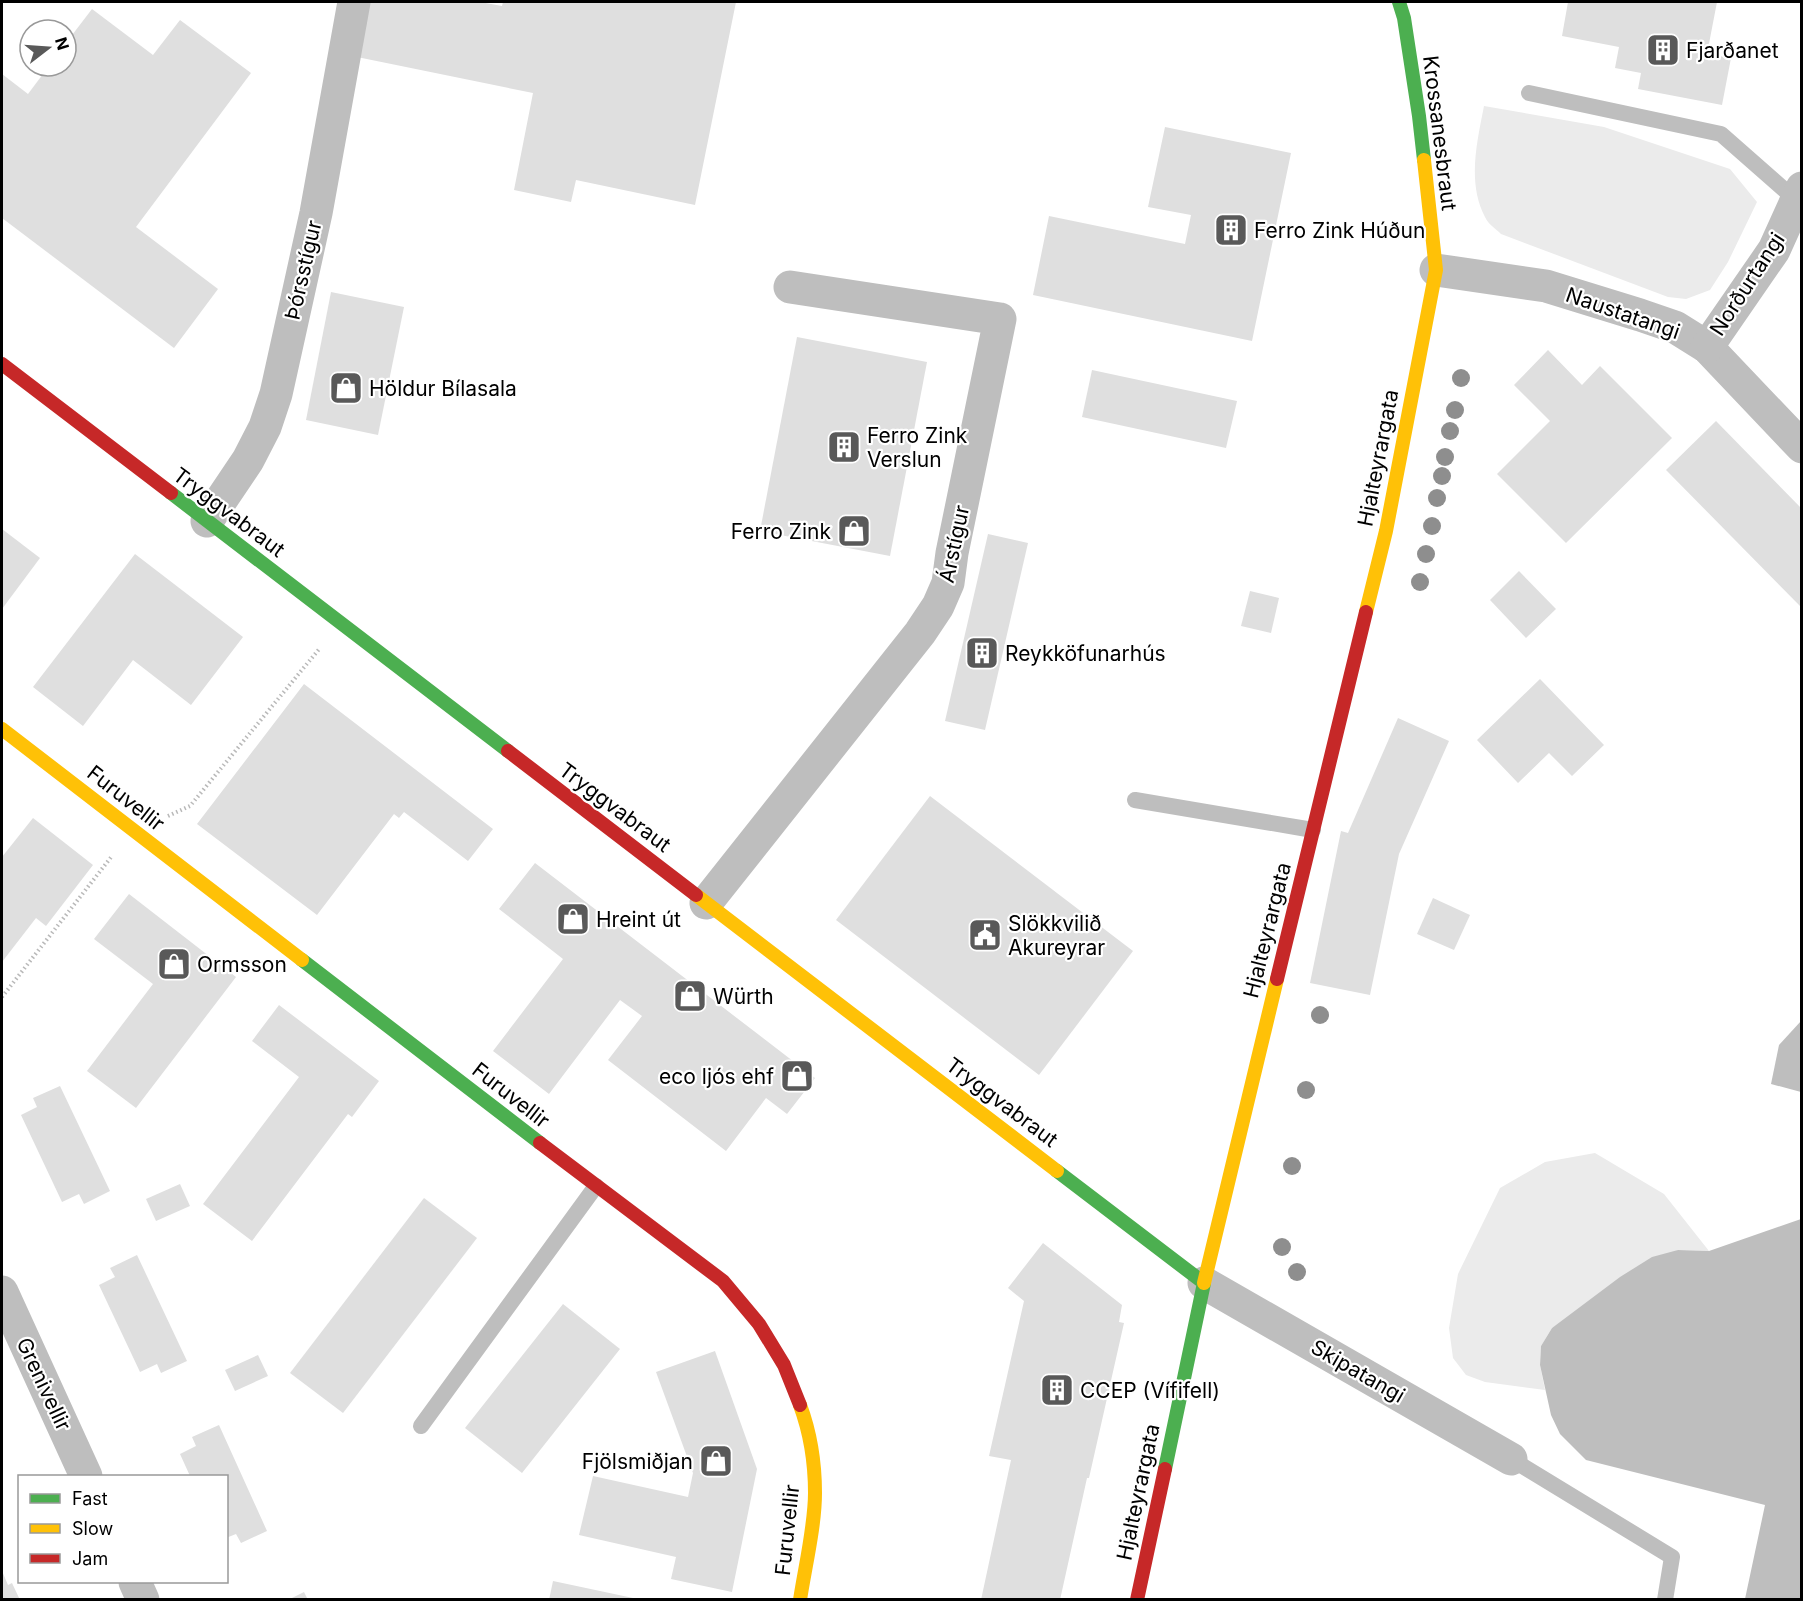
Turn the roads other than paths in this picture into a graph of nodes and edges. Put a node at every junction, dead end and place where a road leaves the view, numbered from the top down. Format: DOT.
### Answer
graph roads {
  1 [pos="354,2"];
  2 [pos="1399,2"];
  3 [pos="1529,93"];
  4 [pos="1799,194"];
  5 [pos="1436,270"];
  6 [pos="790,287"];
  7 [pos="1707,346"];
  8 [pos="2,364"];
  9 [pos="1802,447"];
  10 [pos="207,521"];
  11 [pos="2,729"];
  12 [pos="1135,800"];
  13 [pos="1313,830"];
  14 [pos="706,903"];
  15 [pos="596,1186"];
  16 [pos="1204,1283"];
  17 [pos="2,1292"];
  18 [pos="421,1426"];
  19 [pos="1511,1460"];
  20 [pos="87,1475"];
  21 [pos="136,1583"];
  22 [pos="143,1599"];
  23 [pos="800,1599"];
  24 [pos="1137,1599"];
  25 [pos="1665,1599"];
  1 -- 10 [label="street, Þórsstígur"];
  2 -- 5 [label="street, Krossanesbraut"];
  3 -- 4 [label="lane"];
  4 -- 7 [label="street, Norðurtangi"];
  5 -- 7 [label="street, Naustatangi"];
  5 -- 13 [label="street, Hjalteyrargata"];
  6 -- 14 [label="street, Árstígur"];
  7 -- 9 [label="street, Naustatangi"];
  8 -- 10 [label="street, Tryggvabraut"];
  10 -- 14 [label="street, Tryggvabraut"];
  11 -- 15 [label="street, Furuvellir"];
  12 -- 13 [label="lane"];
  13 -- 16 [label="street, Hjalteyrargata"];
  14 -- 16 [label="street, Tryggvabraut"];
  15 -- 18 [label="lane"];
  15 -- 23 [label="street, Furuvellir"];
  16 -- 19 [label="street, Skipatangi"];
  16 -- 24 [label="street, Hjalteyrargata"];
  17 -- 20 [label="street, Grenivellir"];
  19 -- 25 [label="lane"];
  21 -- 22 [label="street"];
}
